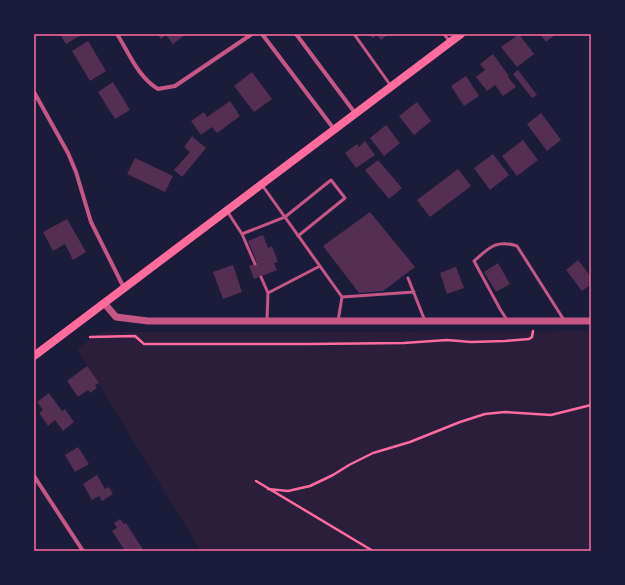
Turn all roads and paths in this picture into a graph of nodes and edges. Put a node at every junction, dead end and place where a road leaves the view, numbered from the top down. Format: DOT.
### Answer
graph roads {
  1 [pos="117,34"];
  2 [pos="252,34"];
  3 [pos="262,34"];
  4 [pos="296,34"];
  5 [pos="354,34"];
  6 [pos="444,34"];
  7 [pos="461,34"];
  8 [pos="450,42"];
  9 [pos="391,87"];
  10 [pos="34,92"];
  11 [pos="356,114"];
  12 [pos="334,130"];
  13 [pos="262,185"];
  14 [pos="227,211"];
  15 [pos="285,216"];
  16 [pos="242,234"];
  17 [pos="298,236"];
  18 [pos="255,264"];
  19 [pos="320,266"];
  20 [pos="261,277"];
  21 [pos="408,278"];
  22 [pos="124,288"];
  23 [pos="414,292"];
  24 [pos="268,293"];
  25 [pos="342,296"];
  26 [pos="104,303"];
  27 [pos="267,320"];
  28 [pos="338,321"];
  29 [pos="425,321"];
  30 [pos="508,321"];
  31 [pos="565,321"];
  32 [pos="591,321"];
  33 [pos="533,330"];
  34 [pos="90,337"];
  35 [pos="34,356"];
  36 [pos="591,405"];
  37 [pos="34,476"];
  38 [pos="256,481"];
  39 [pos="268,488"];
  40 [pos="83,551"];
  41 [pos="373,551"];
  1 -- 2 [label="street"];
  3 -- 12 [label="street"];
  4 -- 11 [label="street"];
  5 -- 9 [label="lane"];
  6 -- 8 [label="lane"];
  7 -- 8 [label="main road"];
  8 -- 9 [label="main road"];
  9 -- 11 [label="main road"];
  10 -- 22 [label="street"];
  11 -- 12 [label="main road"];
  12 -- 13 [label="main road"];
  13 -- 14 [label="main road"];
  13 -- 15 [label="lane"];
  14 -- 16 [label="lane"];
  14 -- 22 [label="main road"];
  15 -- 16 [label="lane"];
  15 -- 17 [label="lane"];
  15 -- 17 [label="lane"];
  16 -- 18 [label="lane"];
  17 -- 19 [label="lane"];
  19 -- 24 [label="lane"];
  19 -- 25 [label="lane"];
  20 -- 24 [label="lane"];
  21 -- 23 [label="lane"];
  22 -- 26 [label="main road"];
  23 -- 25 [label="lane"];
  23 -- 29 [label="lane"];
  24 -- 27 [label="lane"];
  25 -- 28 [label="lane"];
  26 -- 27 [label="street"];
  26 -- 35 [label="main road"];
  27 -- 28 [label="street"];
  28 -- 29 [label="street"];
  29 -- 30 [label="street"];
  30 -- 31 [label="street"];
  30 -- 31 [label="lane"];
  31 -- 32 [label="street"];
  33 -- 34 [label="path"];
  36 -- 39 [label="path"];
  37 -- 40 [label="street"];
  38 -- 39 [label="path"];
  39 -- 41 [label="path"];
}
